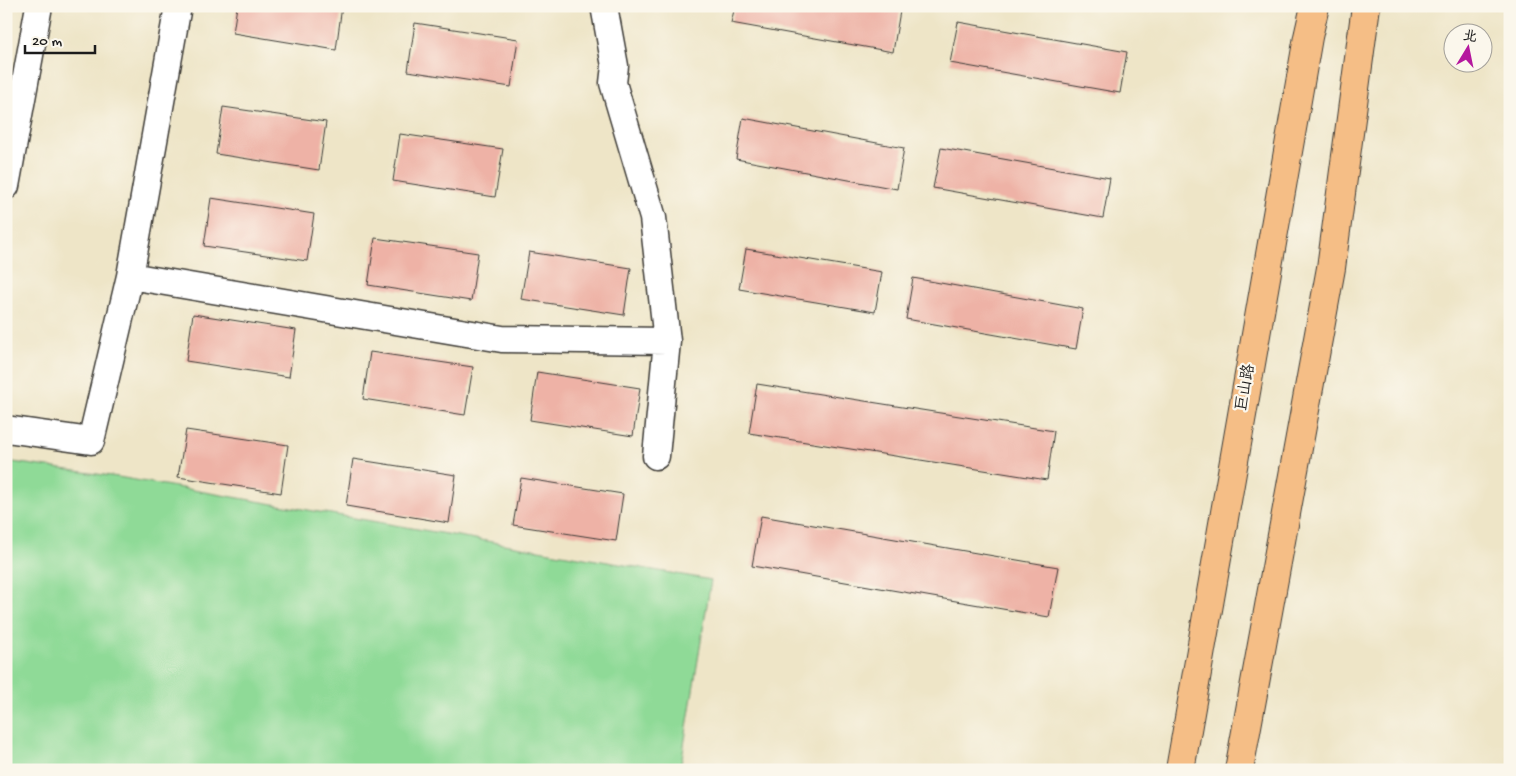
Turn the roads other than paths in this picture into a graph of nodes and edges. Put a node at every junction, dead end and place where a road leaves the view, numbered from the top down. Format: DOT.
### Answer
graph roads {
  1 [pos="39,6"];
  2 [pos="178,6"];
  3 [pos="604,6"];
  4 [pos="1315,6"];
  5 [pos="1366,6"];
  6 [pos="6,186"];
  7 [pos="130,276"];
  8 [pos="667,341"];
  9 [pos="6,429"];
  10 [pos="656,456"];
  11 [pos="1180,770"];
  12 [pos="1239,770"];
  1 -- 6 [label="street"];
  2 -- 7 [label="street"];
  3 -- 8 [label="street"];
  4 -- 11 [label="main road, 巨山路"];
  5 -- 12 [label="main road"];
  7 -- 8 [label="street"];
  7 -- 9 [label="street"];
  8 -- 10 [label="street"];
}
